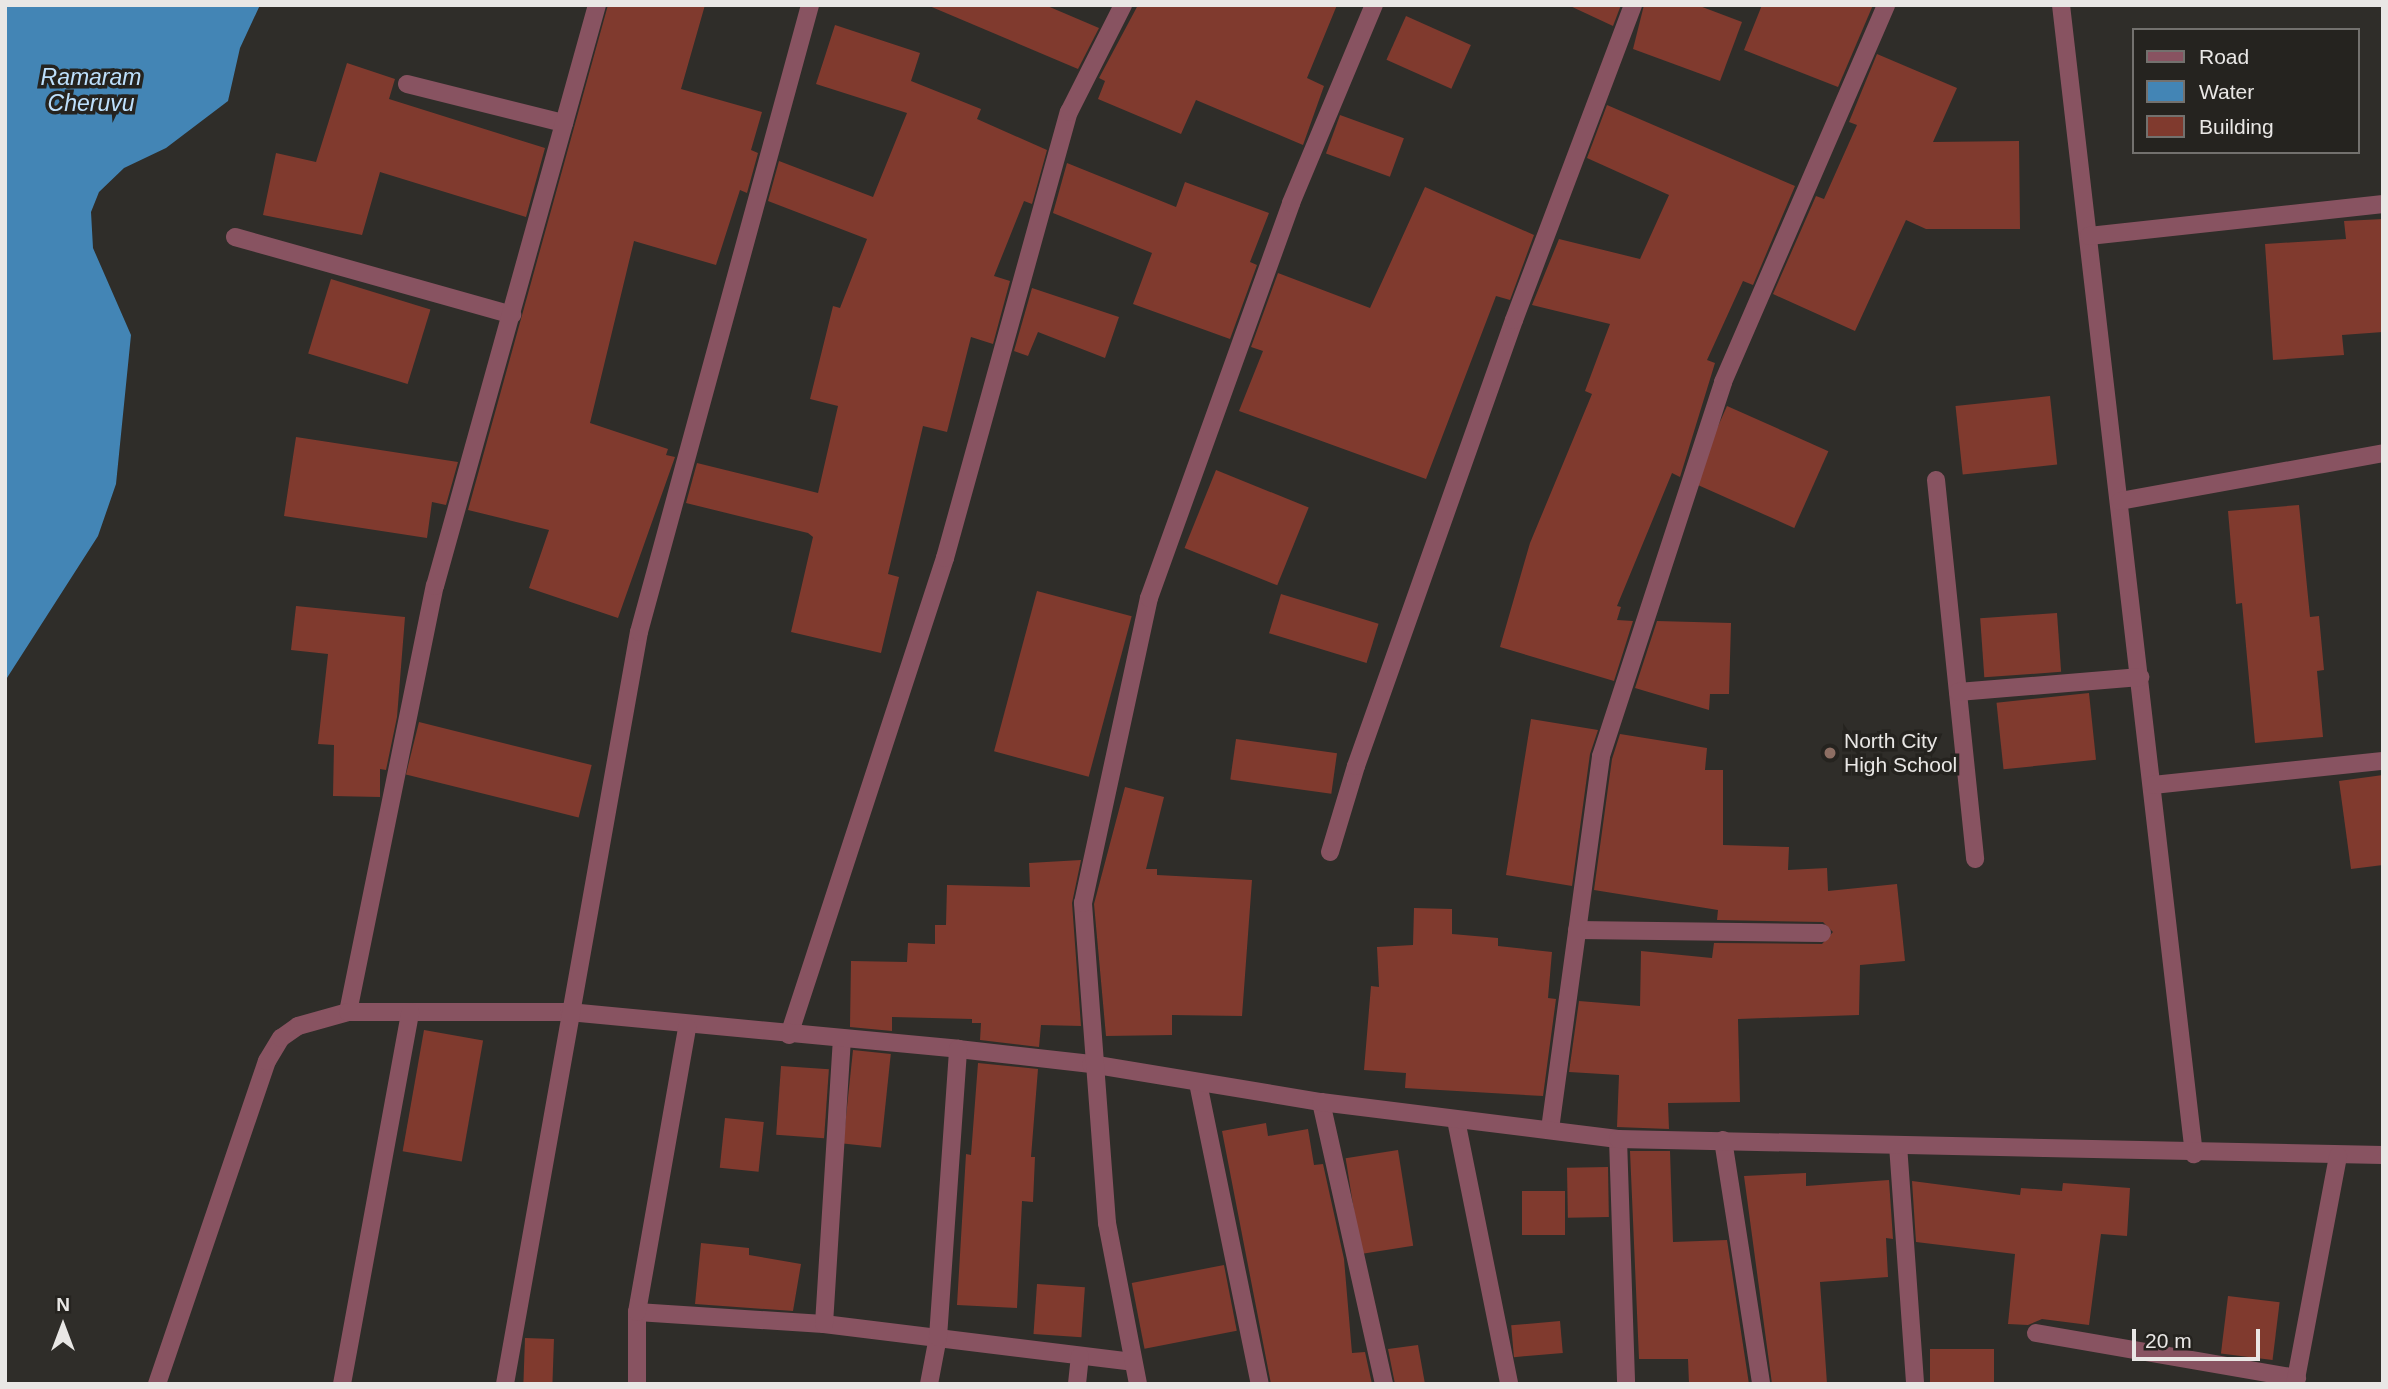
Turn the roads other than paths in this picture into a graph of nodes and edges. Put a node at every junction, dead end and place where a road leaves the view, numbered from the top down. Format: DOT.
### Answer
graph roads {
  1 [pos="597,5"];
  2 [pos="810,5"];
  3 [pos="1123,5"];
  4 [pos="1374,5"];
  5 [pos="1633,5"];
  6 [pos="1886,5"];
  7 [pos="2061,5"];
  8 [pos="407,84"];
  9 [pos="564,123"];
  10 [pos="2383,204"];
  11 [pos="2089,236"];
  12 [pos="235,237"];
  13 [pos="512,315"];
  14 [pos="2383,453"];
  15 [pos="1936,480"];
  16 [pos="2120,501"];
  17 [pos="2140,677"];
  18 [pos="1958,692"];
  19 [pos="2383,761"];
  20 [pos="2152,785"];
  21 [pos="1330,852"];
  22 [pos="1975,859"];
  23 [pos="1577,930"];
  24 [pos="1822,933"];
  25 [pos="348,1012"];
  26 [pos="410,1012"];
  27 [pos="569,1012"];
  28 [pos="687,1027"];
  29 [pos="789,1035"];
  30 [pos="842,1041"];
  31 [pos="958,1049"];
  32 [pos="1091,1064"];
  33 [pos="1198,1083"];
  34 [pos="1321,1102"];
  35 [pos="1456,1120"];
  36 [pos="1550,1129"];
  37 [pos="1618,1139"];
  38 [pos="1723,1140"];
  39 [pos="1898,1145"];
  40 [pos="2194,1154"];
  41 [pos="2383,1155"];
  42 [pos="2338,1156"];
  43 [pos="637,1312"];
  44 [pos="824,1324"];
  45 [pos="2036,1333"];
  46 [pos="938,1337"];
  47 [pos="1080,1356"];
  48 [pos="1133,1362"];
  49 [pos="2296,1381"];
  50 [pos="157,1384"];
  51 [pos="342,1384"];
  52 [pos="505,1384"];
  53 [pos="637,1384"];
  54 [pos="929,1384"];
  55 [pos="1077,1384"];
  56 [pos="1138,1384"];
  57 [pos="1260,1384"];
  58 [pos="1384,1384"];
  59 [pos="1510,1384"];
  60 [pos="1626,1384"];
  61 [pos="1760,1384"];
  62 [pos="1915,1384"];
  1 -- 9 [label="street"];
  2 -- 27 [label="street"];
  3 -- 29 [label="street"];
  4 -- 32 [label="street"];
  5 -- 21 [label="street"];
  6 -- 23 [label="street"];
  7 -- 11 [label="street"];
  8 -- 9 [label="street"];
  9 -- 13 [label="street"];
  10 -- 11 [label="street"];
  11 -- 16 [label="street"];
  12 -- 13 [label="street"];
  13 -- 25 [label="street"];
  14 -- 16 [label="street"];
  15 -- 18 [label="street"];
  16 -- 17 [label="street"];
  17 -- 18 [label="street"];
  17 -- 20 [label="street"];
  18 -- 22 [label="street"];
  19 -- 20 [label="street"];
  20 -- 40 [label="street"];
  23 -- 24 [label="street"];
  23 -- 36 [label="street"];
  25 -- 26 [label="street"];
  25 -- 50 [label="street"];
  26 -- 27 [label="street"];
  26 -- 51 [label="street"];
  27 -- 28 [label="street"];
  27 -- 52 [label="street"];
  28 -- 29 [label="street"];
  28 -- 43 [label="street"];
  29 -- 30 [label="street"];
  30 -- 31 [label="street"];
  30 -- 44 [label="street"];
  31 -- 32 [label="street"];
  31 -- 46 [label="street"];
  32 -- 33 [label="street"];
  32 -- 48 [label="street"];
  33 -- 34 [label="street"];
  33 -- 57 [label="street"];
  34 -- 35 [label="street"];
  34 -- 58 [label="street"];
  35 -- 36 [label="street"];
  35 -- 59 [label="street"];
  36 -- 37 [label="street"];
  37 -- 38 [label="street"];
  37 -- 60 [label="street"];
  38 -- 39 [label="street"];
  38 -- 61 [label="street"];
  39 -- 40 [label="street"];
  39 -- 62 [label="street"];
  40 -- 42 [label="street"];
  41 -- 42 [label="street"];
  42 -- 49 [label="street"];
  43 -- 44 [label="street"];
  43 -- 53 [label="street"];
  44 -- 46 [label="street"];
  45 -- 49 [label="street"];
  46 -- 47 [label="street"];
  46 -- 54 [label="street"];
  47 -- 48 [label="street"];
  47 -- 55 [label="street"];
  48 -- 56 [label="street"];
}
